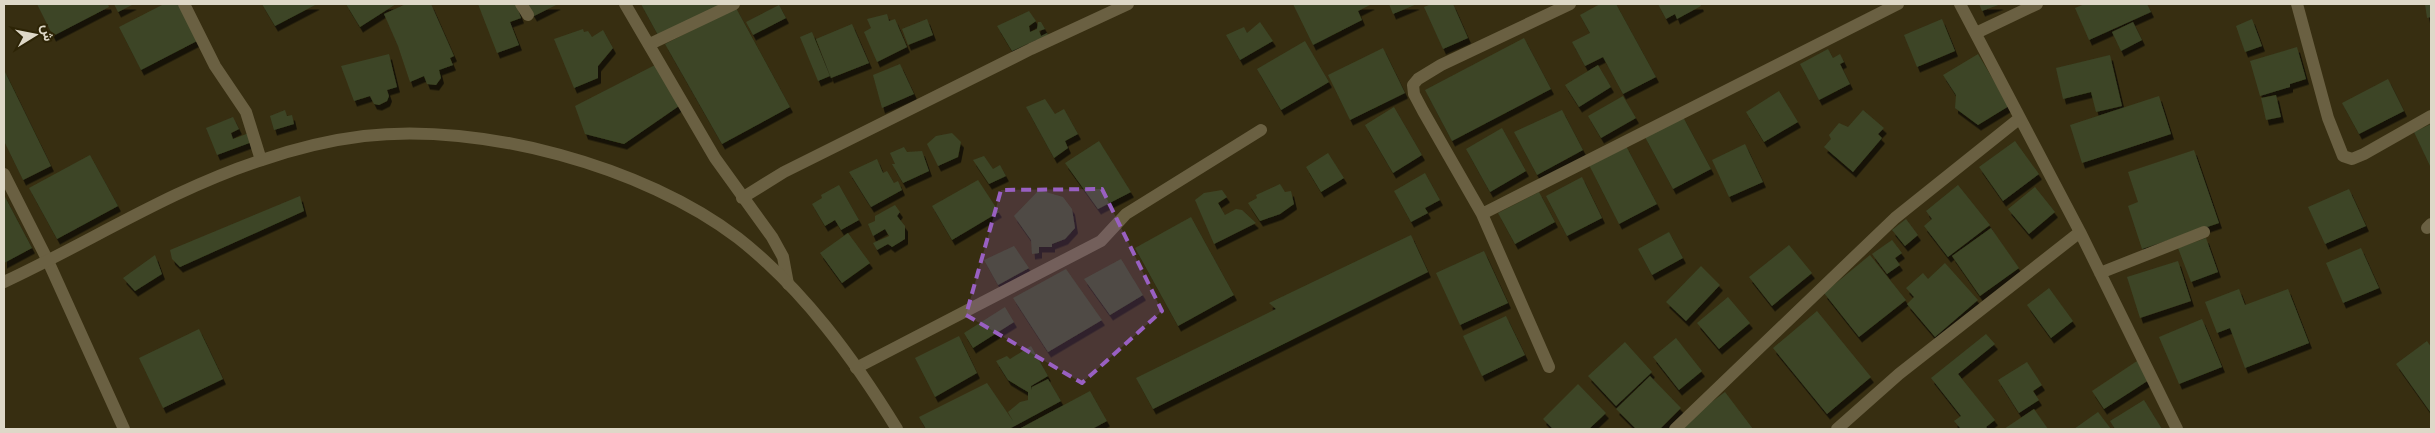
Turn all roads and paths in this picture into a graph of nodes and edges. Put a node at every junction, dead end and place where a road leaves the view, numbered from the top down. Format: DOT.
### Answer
graph roads {
  1 [pos="184,4"];
  2 [pos="522,4"];
  3 [pos="626,4"];
  4 [pos="734,4"];
  5 [pos="1128,4"];
  6 [pos="1570,4"];
  7 [pos="1898,4"];
  8 [pos="1960,4"];
  9 [pos="2037,4"];
  10 [pos="2297,4"];
  11 [pos="528,15"];
  12 [pos="1976,33"];
  13 [pos="650,44"];
  14 [pos="2431,116"];
  15 [pos="2020,118"];
  16 [pos="1262,130"];
  17 [pos="261,160"];
  18 [pos="4,174"];
  19 [pos="742,198"];
  20 [pos="1482,214"];
  21 [pos="2080,232"];
  22 [pos="2204,232"];
  23 [pos="48,261"];
  24 [pos="2100,274"];
  25 [pos="4,282"];
  26 [pos="788,284"];
  27 [pos="1549,366"];
  28 [pos="856,368"];
  29 [pos="124,429"];
  30 [pos="897,429"];
  31 [pos="1675,429"];
  32 [pos="1837,429"];
  33 [pos="2177,429"];
  1 -- 17 [label="street"];
  2 -- 11 [label="street"];
  3 -- 13 [label="street"];
  4 -- 13 [label="street"];
  5 -- 19 [label="street"];
  6 -- 20 [label="street"];
  7 -- 20 [label="street"];
  8 -- 12 [label="street"];
  9 -- 12 [label="street"];
  10 -- 14 [label="street"];
  12 -- 15 [label="street"];
  13 -- 19 [label="street"];
  15 -- 21 [label="street"];
  15 -- 31 [label="street"];
  16 -- 28 [label="street"];
  17 -- 23 [label="street"];
  17 -- 26 [label="street"];
  18 -- 23 [label="street"];
  19 -- 26 [label="street"];
  20 -- 27 [label="street"];
  21 -- 24 [label="street"];
  21 -- 32 [label="street"];
  22 -- 24 [label="street"];
  23 -- 25 [label="street"];
  23 -- 29 [label="street"];
  24 -- 33 [label="street"];
  26 -- 28 [label="street"];
  28 -- 30 [label="street"];
}
